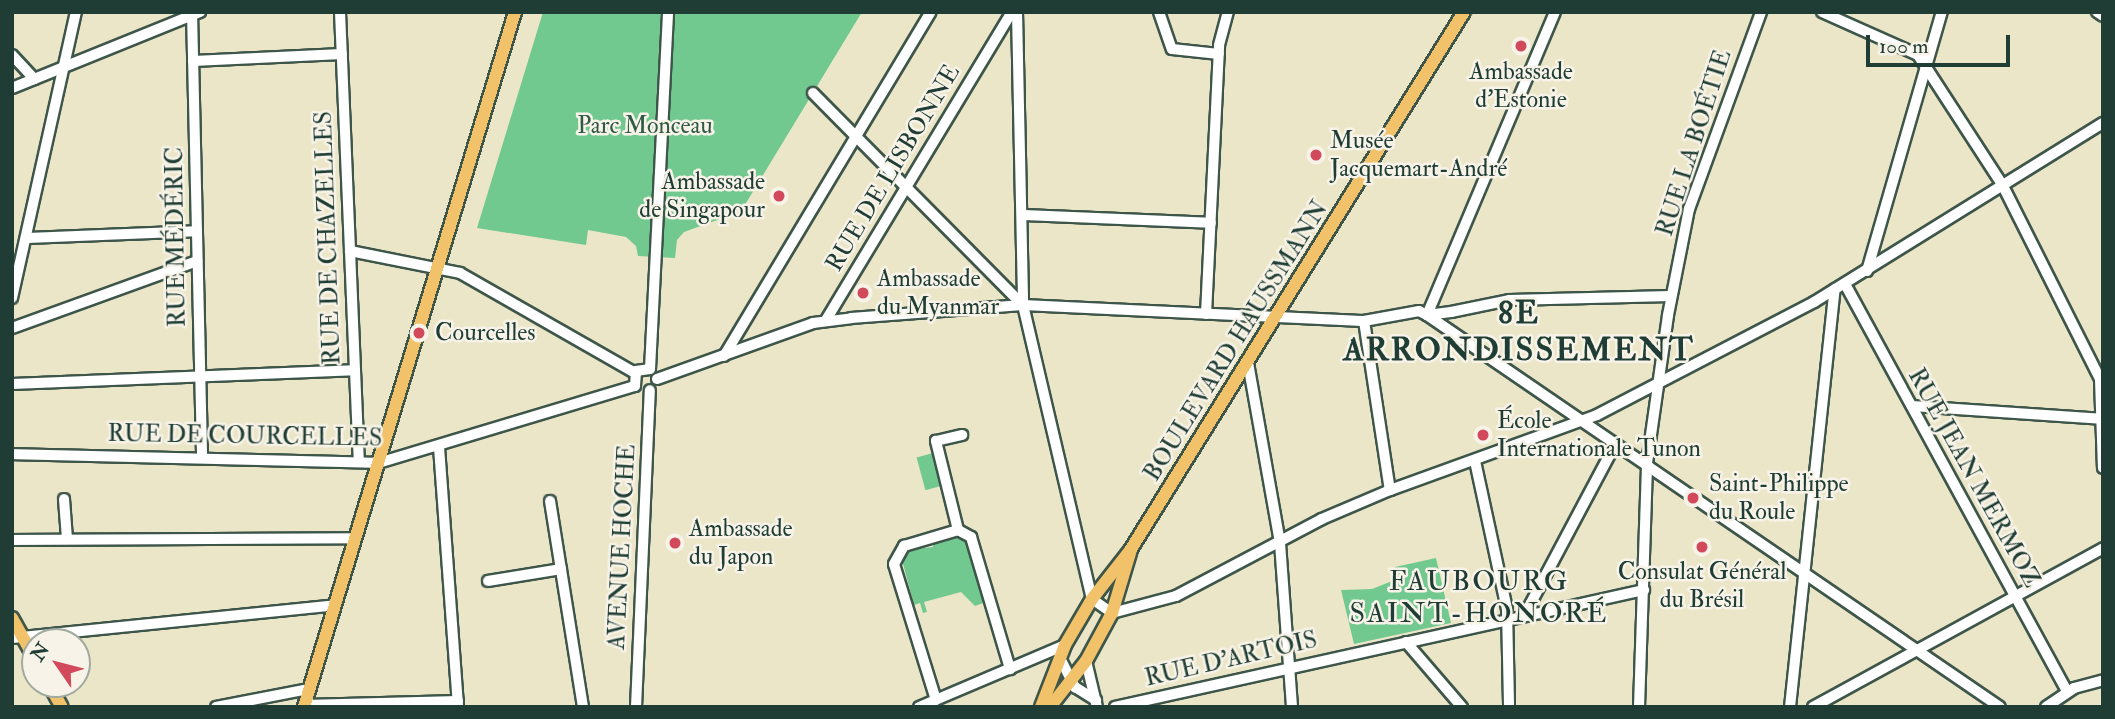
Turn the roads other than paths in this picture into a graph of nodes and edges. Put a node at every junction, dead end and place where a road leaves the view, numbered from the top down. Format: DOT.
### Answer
graph roads {
  1 [pos="76,12"];
  2 [pos="340,12"];
  3 [pos="515,12"];
  4 [pos="668,12"];
  5 [pos="931,12"];
  6 [pos="1003,12"];
  7 [pos="1014,12"];
  8 [pos="1159,12"];
  9 [pos="1228,12"];
  10 [pos="1464,12"];
  11 [pos="1555,12"];
  12 [pos="1761,12"];
  13 [pos="1822,12"];
  14 [pos="1942,12"];
  15 [pos="2097,12"];
  16 [pos="194,13"];
  17 [pos="2103,16"];
  18 [pos="996,38"];
  19 [pos="342,54"];
  20 [pos="1219,54"];
  21 [pos="12,55"];
  22 [pos="193,61"];
  23 [pos="1927,64"];
  24 [pos="64,68"];
  25 [pos="34,79"];
  26 [pos="12,89"];
  27 [pos="813,93"];
  28 [pos="2103,123"];
  29 [pos="856,136"];
  30 [pos="905,186"];
  31 [pos="2003,186"];
  32 [pos="1023,215"];
  33 [pos="1212,223"];
  34 [pos="197,231"];
  35 [pos="26,238"];
  36 [pos="350,251"];
  37 [pos="198,261"];
  38 [pos="438,267"];
  39 [pos="1867,271"];
  40 [pos="1840,286"];
  41 [pos="1671,296"];
  42 [pos="12,298"];
  43 [pos="1023,305"];
  44 [pos="1206,314"];
  45 [pos="1427,315"];
  46 [pos="1276,317"];
  47 [pos="826,320"];
  48 [pos="1364,321"];
  49 [pos="12,327"];
  50 [pos="724,356"];
  51 [pos="1248,363"];
  52 [pos="650,369"];
  53 [pos="355,370"];
  54 [pos="635,373"];
  55 [pos="200,376"];
  56 [pos="657,379"];
  57 [pos="12,384"];
  58 [pos="1656,384"];
  59 [pos="635,386"];
  60 [pos="650,390"];
  61 [pos="1912,406"];
  62 [pos="2101,419"];
  63 [pos="1580,422"];
  64 [pos="962,435"];
  65 [pos="1616,443"];
  66 [pos="439,447"];
  67 [pos="12,454"];
  68 [pos="202,457"];
  69 [pos="359,461"];
  70 [pos="1475,461"];
  71 [pos="378,463"];
  72 [pos="1647,463"];
  73 [pos="2103,468"];
  74 [pos="1390,490"];
  75 [pos="64,499"];
  76 [pos="550,501"];
  77 [pos="958,530"];
  78 [pos="355,538"];
  79 [pos="67,539"];
  80 [pos="12,540"];
  81 [pos="1280,542"];
  82 [pos="2103,548"];
  83 [pos="1131,549"];
  84 [pos="561,569"];
  85 [pos="1805,572"];
  86 [pos="488,581"];
  87 [pos="1644,590"];
  88 [pos="2015,597"];
  89 [pos="1092,599"];
  90 [pos="335,605"];
  91 [pos="1112,613"];
  92 [pos="1524,616"];
  93 [pos="12,618"];
  94 [pos="1507,619"];
  95 [pos="18,638"];
  96 [pos="1406,642"];
  97 [pos="1065,645"];
  98 [pos="1917,650"];
  99 [pos="1060,659"];
  100 [pos="1086,661"];
  101 [pos="1289,667"];
  102 [pos="1010,669"];
  103 [pos="2103,680"];
  104 [pos="1071,681"];
  105 [pos="309,688"];
  106 [pos="2067,692"];
  107 [pos="936,700"];
  108 [pos="1096,703"];
  109 [pos="458,704"];
  110 [pos="304,706"];
  111 [pos="216,707"];
  112 [pos="583,707"];
  113 [pos="636,707"];
  114 [pos="919,707"];
  115 [pos="1041,707"];
  116 [pos="1050,707"];
  117 [pos="1115,707"];
  118 [pos="1292,707"];
  119 [pos="1462,707"];
  120 [pos="1509,707"];
  121 [pos="1639,707"];
  122 [pos="1790,707"];
  123 [pos="1813,707"];
  124 [pos="2000,707"];
  125 [pos="2046,707"];
  1 -- 24 [label="street"];
  2 -- 19 [label="street, RUE DE CHAZELLES"];
  3 -- 38 [label="main road"];
  4 -- 52 [label="street"];
  5 -- 29 [label="street"];
  6 -- 18 [label="street, RUE DE LISBONNE"];
  7 -- 18 [label="street, RUE DE LISBONNE"];
  7 -- 32 [label="street"];
  8 -- 20 [label="street"];
  9 -- 20 [label="street"];
  10 -- 46 [label="main road, BOULEVARD HAUSSMANN"];
  11 -- 45 [label="street"];
  12 -- 41 [label="street, RUE LA BOÉTIE"];
  13 -- 23 [label="street"];
  14 -- 23 [label="street"];
  15 -- 17 [label="street"];
  16 -- 22 [label="street, RUE MÉDÉRIC"];
  16 -- 24 [label="street"];
  18 -- 30 [label="street, RUE DE LISBONNE"];
  19 -- 22 [label="street"];
  19 -- 36 [label="street, RUE DE CHAZELLES"];
  20 -- 33 [label="street"];
  21 -- 25 [label="street"];
  22 -- 34 [label="street, RUE MÉDÉRIC"];
  23 -- 31 [label="street"];
  23 -- 39 [label="street"];
  24 -- 25 [label="street"];
  24 -- 35 [label="street"];
  25 -- 26 [label="street"];
  27 -- 29 [label="street"];
  28 -- 31 [label="street"];
  29 -- 30 [label="street"];
  29 -- 50 [label="street"];
  30 -- 43 [label="street"];
  30 -- 47 [label="street, RUE DE LISBONNE"];
  31 -- 39 [label="street"];
  31 -- 62 [label="street"];
  32 -- 33 [label="street"];
  32 -- 43 [label="street"];
  33 -- 44 [label="street"];
  34 -- 35 [label="street"];
  34 -- 37 [label="street, RUE MÉDÉRIC"];
  35 -- 42 [label="street"];
  36 -- 38 [label="street"];
  36 -- 53 [label="street, RUE DE CHAZELLES"];
  37 -- 49 [label="street"];
  37 -- 55 [label="street, RUE MÉDÉRIC"];
  38 -- 54 [label="street"];
  38 -- 71 [label="main road"];
  39 -- 40 [label="street"];
  40 -- 58 [label="street"];
  40 -- 61 [label="street, RUE JEAN MERMOZ"];
  40 -- 85 [label="street"];
  41 -- 45 [label="street"];
  41 -- 58 [label="street, RUE LA BOÉTIE"];
  43 -- 44 [label="street"];
  43 -- 47 [label="street"];
  43 -- 89 [label="street"];
  44 -- 46 [label="street"];
  45 -- 48 [label="street"];
  45 -- 63 [label="street"];
  46 -- 48 [label="street"];
  46 -- 51 [label="main road, BOULEVARD HAUSSMANN"];
  47 -- 50 [label="street"];
  48 -- 74 [label="street"];
  50 -- 56 [label="street"];
  51 -- 81 [label="street"];
  51 -- 83 [label="main road, BOULEVARD HAUSSMANN"];
  52 -- 54 [label="street"];
  52 -- 56 [label="street"];
  53 -- 55 [label="street"];
  53 -- 69 [label="street, RUE DE CHAZELLES"];
  54 -- 59 [label="street"];
  55 -- 57 [label="street"];
  55 -- 68 [label="street, RUE MÉDÉRIC"];
  56 -- 60 [label="street"];
  58 -- 63 [label="street"];
  58 -- 72 [label="street, RUE LA BOÉTIE"];
  59 -- 60 [label="street"];
  59 -- 66 [label="street, RUE DE COURCELLES"];
  60 -- 113 [label="street, AVENUE HOCHE"];
  61 -- 62 [label="street"];
  61 -- 88 [label="street, RUE JEAN MERMOZ"];
  62 -- 73 [label="street"];
  63 -- 65 [label="street"];
  63 -- 70 [label="street"];
  64 -- 77 [label="street"];
  65 -- 72 [label="street"];
  65 -- 92 [label="street"];
  66 -- 71 [label="street, RUE DE COURCELLES"];
  66 -- 109 [label="street"];
  67 -- 68 [label="street, RUE DE COURCELLES"];
  68 -- 69 [label="street, RUE DE COURCELLES"];
  69 -- 71 [label="street, RUE DE COURCELLES"];
  70 -- 74 [label="street"];
  70 -- 94 [label="street"];
  71 -- 78 [label="main road"];
  72 -- 85 [label="street"];
  72 -- 87 [label="street, RUE LA BOÉTIE"];
  74 -- 81 [label="street"];
  75 -- 79 [label="street"];
  76 -- 84 [label="street"];
  77 -- 102 [label="street"];
  77 -- 107 [label="street"];
  78 -- 79 [label="street"];
  78 -- 90 [label="main road"];
  79 -- 80 [label="street"];
  81 -- 91 [label="street"];
  81 -- 101 [label="street"];
  82 -- 88 [label="street"];
  83 -- 89 [label="main road, BOULEVARD HAUSSMANN"];
  83 -- 91 [label="main road, BOULEVARD HAUSSMANN"];
  84 -- 86 [label="street"];
  84 -- 112 [label="street"];
  85 -- 98 [label="street"];
  85 -- 122 [label="street"];
  87 -- 92 [label="street, RUE D'ARTOIS"];
  87 -- 121 [label="street, RUE LA BOÉTIE"];
  88 -- 98 [label="street"];
  88 -- 106 [label="street, RUE JEAN MERMOZ"];
  89 -- 91 [label="street"];
  89 -- 97 [label="main road, BOULEVARD HAUSSMANN"];
  90 -- 95 [label="street"];
  90 -- 105 [label="main road"];
  91 -- 100 [label="main road, BOULEVARD HAUSSMANN"];
  92 -- 94 [label="street, RUE D'ARTOIS"];
  93 -- 95 [label="main road"];
  94 -- 96 [label="street, RUE D'ARTOIS"];
  94 -- 120 [label="street"];
  96 -- 101 [label="street, RUE D'ARTOIS"];
  96 -- 119 [label="street"];
  97 -- 99 [label="main road, BOULEVARD HAUSSMANN"];
  97 -- 102 [label="street"];
  98 -- 123 [label="street"];
  98 -- 124 [label="street"];
  99 -- 104 [label="street"];
  99 -- 115 [label="main road, BOULEVARD HAUSSMANN"];
  100 -- 104 [label="main road, BOULEVARD HAUSSMANN"];
  100 -- 108 [label="street"];
  101 -- 117 [label="street, RUE D'ARTOIS"];
  101 -- 118 [label="street"];
  102 -- 107 [label="street"];
  103 -- 106 [label="street"];
  104 -- 108 [label="street"];
  104 -- 116 [label="main road, BOULEVARD HAUSSMANN"];
  105 -- 110 [label="main road"];
  105 -- 111 [label="street"];
  106 -- 125 [label="street"];
  107 -- 114 [label="street"];
  109 -- 110 [label="street"];
}
